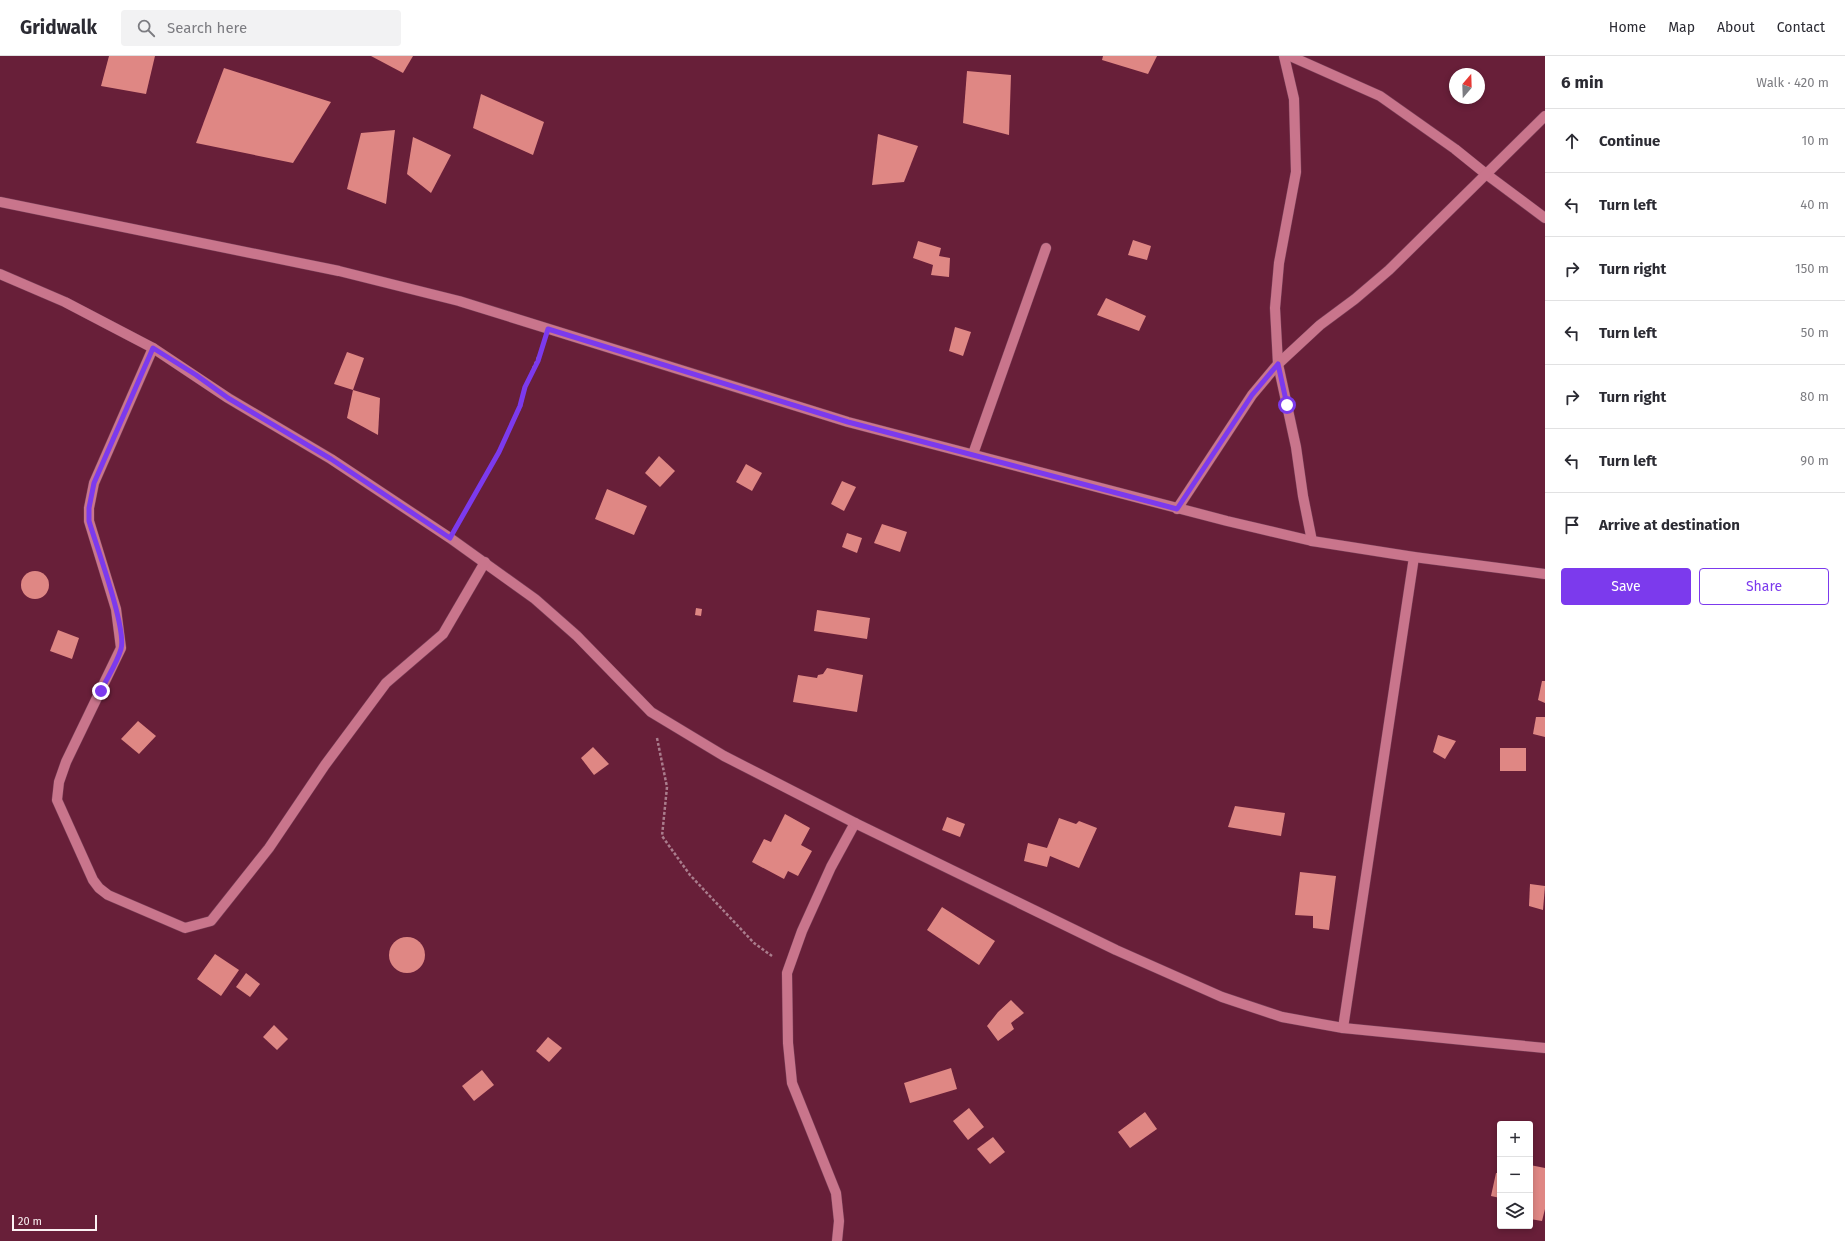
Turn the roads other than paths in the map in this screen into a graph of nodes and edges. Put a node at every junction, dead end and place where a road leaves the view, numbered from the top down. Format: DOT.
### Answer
graph roads {
  1 [pos="1284,56"];
  2 [pos="1290,56"];
  3 [pos="1545,116"];
  4 [pos="1486,174"];
  5 [pos="0,202"];
  6 [pos="1545,218"];
  7 [pos="1046,248"];
  8 [pos="0,274"];
  9 [pos="153,348"];
  10 [pos="1278,364"];
  11 [pos="972,454"];
  12 [pos="1177,509"];
  13 [pos="1312,541"];
  14 [pos="1414,557"];
  15 [pos="484,562"];
  16 [pos="1545,574"];
  17 [pos="855,823"];
  18 [pos="1343,1028"];
  19 [pos="1545,1048"];
  20 [pos="838,1241"];
  1 -- 10 [label="street"];
  2 -- 4 [label="street"];
  3 -- 4 [label="street"];
  4 -- 6 [label="street"];
  4 -- 10 [label="street"];
  5 -- 11 [label="street"];
  7 -- 11 [label="street"];
  8 -- 9 [label="street"];
  9 -- 15 [label="street"];
  9 -- 15 [label="street"];
  10 -- 12 [label="street"];
  10 -- 13 [label="street"];
  11 -- 12 [label="street"];
  12 -- 13 [label="street"];
  13 -- 14 [label="street"];
  14 -- 16 [label="street"];
  14 -- 18 [label="street"];
  15 -- 17 [label="street"];
  17 -- 18 [label="street"];
  17 -- 20 [label="street"];
  18 -- 19 [label="street"];
}
